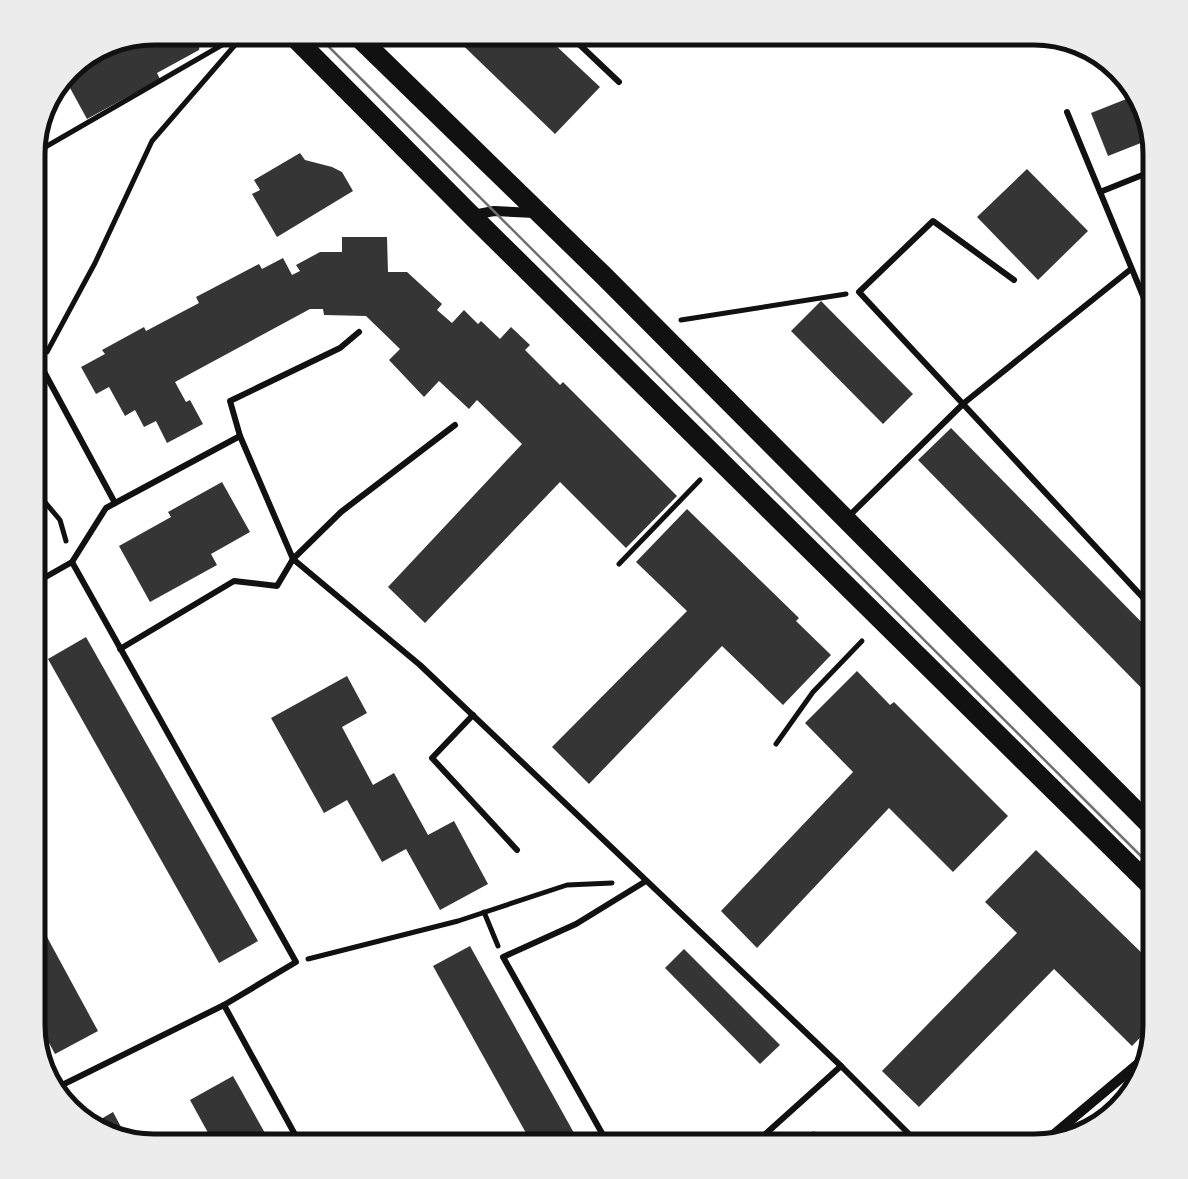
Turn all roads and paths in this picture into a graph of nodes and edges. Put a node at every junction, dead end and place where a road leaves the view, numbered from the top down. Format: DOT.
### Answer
graph roads {
  1 [pos="222,45"];
  2 [pos="235,45"];
  3 [pos="302,45"];
  4 [pos="366,45"];
  5 [pos="580,45"];
  6 [pos="619,82"];
  7 [pos="1067,112"];
  8 [pos="45,147"];
  9 [pos="1143,175"];
  10 [pos="1100,192"];
  11 [pos="539,214"];
  12 [pos="472,216"];
  13 [pos="1132,268"];
  14 [pos="1014,280"];
  15 [pos="858,292"];
  16 [pos="1143,297"];
  17 [pos="681,320"];
  18 [pos="359,332"];
  19 [pos="45,355"];
  20 [pos="45,375"];
  21 [pos="964,403"];
  22 [pos="455,425"];
  23 [pos="240,436"];
  24 [pos="700,480"];
  25 [pos="45,502"];
  26 [pos="115,503"];
  27 [pos="846,519"];
  28 [pos="293,558"];
  29 [pos="72,562"];
  30 [pos="619,564"];
  31 [pos="45,577"];
  32 [pos="1143,598"];
  33 [pos="862,640"];
  34 [pos="120,649"];
  35 [pos="473,715"];
  36 [pos="776,744"];
  37 [pos="1143,818"];
  38 [pos="517,850"];
  39 [pos="1143,866"];
  40 [pos="1138,872"];
  41 [pos="1143,877"];
  42 [pos="646,881"];
  43 [pos="484,912"];
  44 [pos="503,957"];
  45 [pos="296,962"];
  46 [pos="224,1005"];
  47 [pos="1136,1065"];
  48 [pos="841,1066"];
  49 [pos="63,1084"];
  50 [pos="1057,1131"];
  51 [pos="294,1134"];
  52 [pos="602,1134"];
  53 [pos="764,1134"];
  54 [pos="909,1134"];
  1 -- 8 [label="path"];
  2 -- 19 [label="path"];
  3 -- 12 [label="main road"];
  4 -- 11 [label="main road"];
  5 -- 6 [label="lane"];
  7 -- 10 [label="lane"];
  9 -- 10 [label="lane"];
  10 -- 13 [label="lane"];
  11 -- 12 [label="street"];
  11 -- 27 [label="main road"];
  12 -- 40 [label="main road"];
  13 -- 16 [label="lane"];
  13 -- 21 [label="lane"];
  14 -- 15 [label="lane"];
  15 -- 17 [label="path"];
  15 -- 21 [label="lane"];
  18 -- 23 [label="lane"];
  20 -- 26 [label="lane"];
  21 -- 27 [label="lane"];
  21 -- 32 [label="lane"];
  22 -- 28 [label="lane"];
  23 -- 26 [label="lane"];
  23 -- 28 [label="lane"];
  24 -- 30 [label="path"];
  25 -- 29 [label="path"];
  26 -- 29 [label="lane"];
  27 -- 37 [label="main road"];
  28 -- 34 [label="lane"];
  28 -- 35 [label="lane"];
  29 -- 31 [label="lane"];
  29 -- 34 [label="lane"];
  33 -- 36 [label="path"];
  34 -- 45 [label="lane"];
  35 -- 38 [label="lane"];
  35 -- 42 [label="lane"];
  39 -- 40 [label="street"];
  40 -- 41 [label="main road"];
  42 -- 43 [label="path"];
  42 -- 44 [label="lane"];
  42 -- 48 [label="lane"];
  43 -- 44 [label="path"];
  43 -- 45 [label="path"];
  44 -- 52 [label="lane"];
  45 -- 46 [label="lane"];
  46 -- 49 [label="lane"];
  46 -- 51 [label="lane"];
  47 -- 50 [label="street"];
  48 -- 53 [label="lane"];
  48 -- 54 [label="lane"];
}
